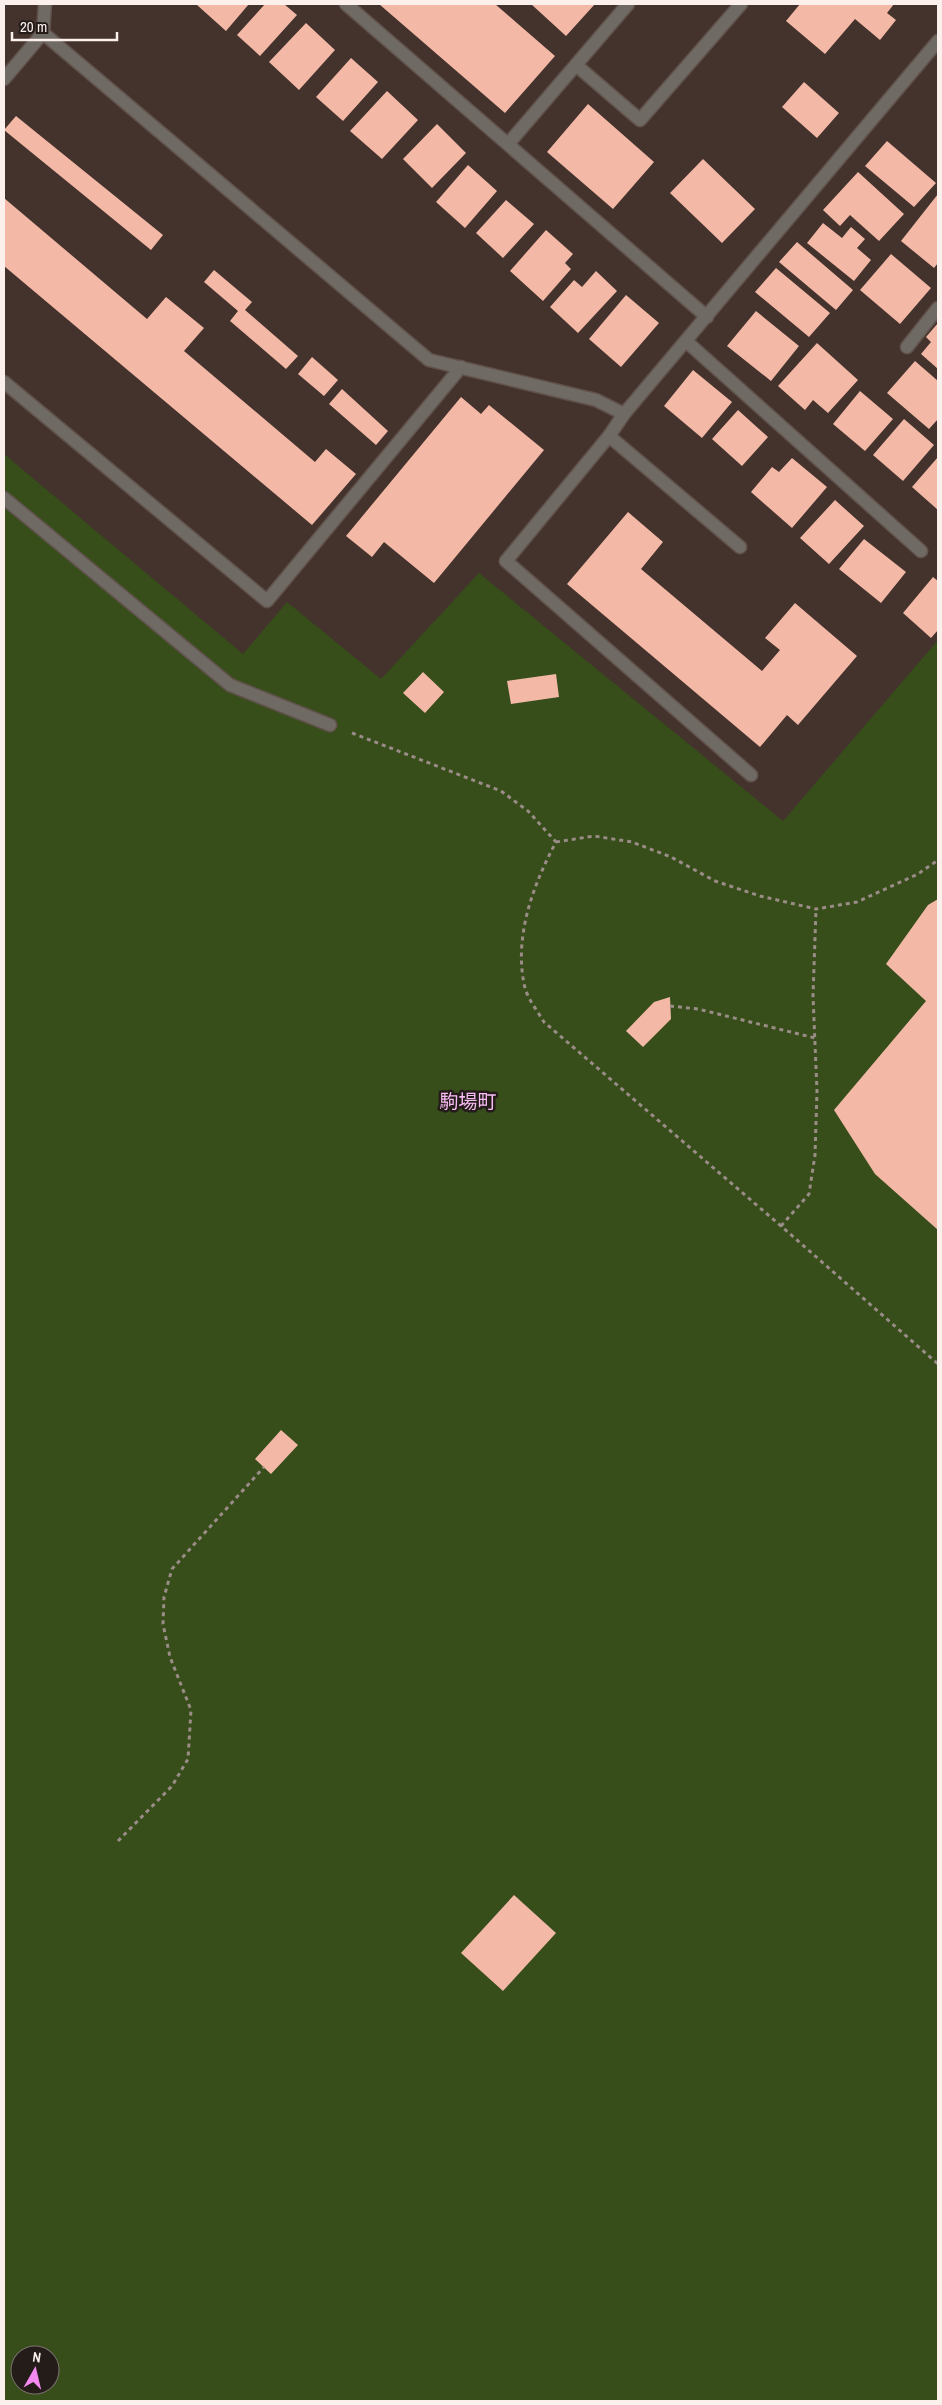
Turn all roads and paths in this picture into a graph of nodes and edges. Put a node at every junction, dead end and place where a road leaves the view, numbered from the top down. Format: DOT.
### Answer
graph roads {
  1 [pos="45,4"];
  2 [pos="346,4"];
  3 [pos="628,4"];
  4 [pos="740,4"];
  5 [pos="43,34"];
  6 [pos="938,41"];
  7 [pos="576,65"];
  8 [pos="4,79"];
  9 [pos="508,144"];
  10 [pos="938,308"];
  11 [pos="707,317"];
  12 [pos="687,342"];
  13 [pos="907,346"];
  14 [pos="461,367"];
  15 [pos="4,382"];
  16 [pos="624,414"];
  17 [pos="609,436"];
  18 [pos="4,498"];
  19 [pos="740,547"];
  20 [pos="921,551"];
  21 [pos="330,725"];
  22 [pos="751,775"];
  23 [pos="556,842"];
  24 [pos="938,860"];
  25 [pos="816,909"];
  26 [pos="670,1006"];
  27 [pos="815,1038"];
  28 [pos="781,1226"];
  29 [pos="938,1364"];
  30 [pos="264,1467"];
  31 [pos="118,1841"];
  1 -- 5 [label="street"];
  2 -- 9 [label="street"];
  3 -- 7 [label="street"];
  4 -- 7 [label="street"];
  5 -- 8 [label="street"];
  5 -- 14 [label="street"];
  6 -- 11 [label="street"];
  7 -- 9 [label="street"];
  9 -- 11 [label="street"];
  10 -- 13 [label="street"];
  11 -- 12 [label="street"];
  12 -- 16 [label="street"];
  12 -- 20 [label="street"];
  14 -- 15 [label="street"];
  14 -- 16 [label="street"];
  16 -- 17 [label="street"];
  17 -- 19 [label="street"];
  17 -- 22 [label="street"];
  18 -- 21 [label="street"];
  21 -- 23 [label="path"];
  23 -- 25 [label="path"];
  23 -- 28 [label="path"];
  24 -- 25 [label="path"];
  25 -- 27 [label="path"];
  26 -- 27 [label="path"];
  27 -- 28 [label="path"];
  28 -- 29 [label="path"];
  30 -- 31 [label="path"];
}
